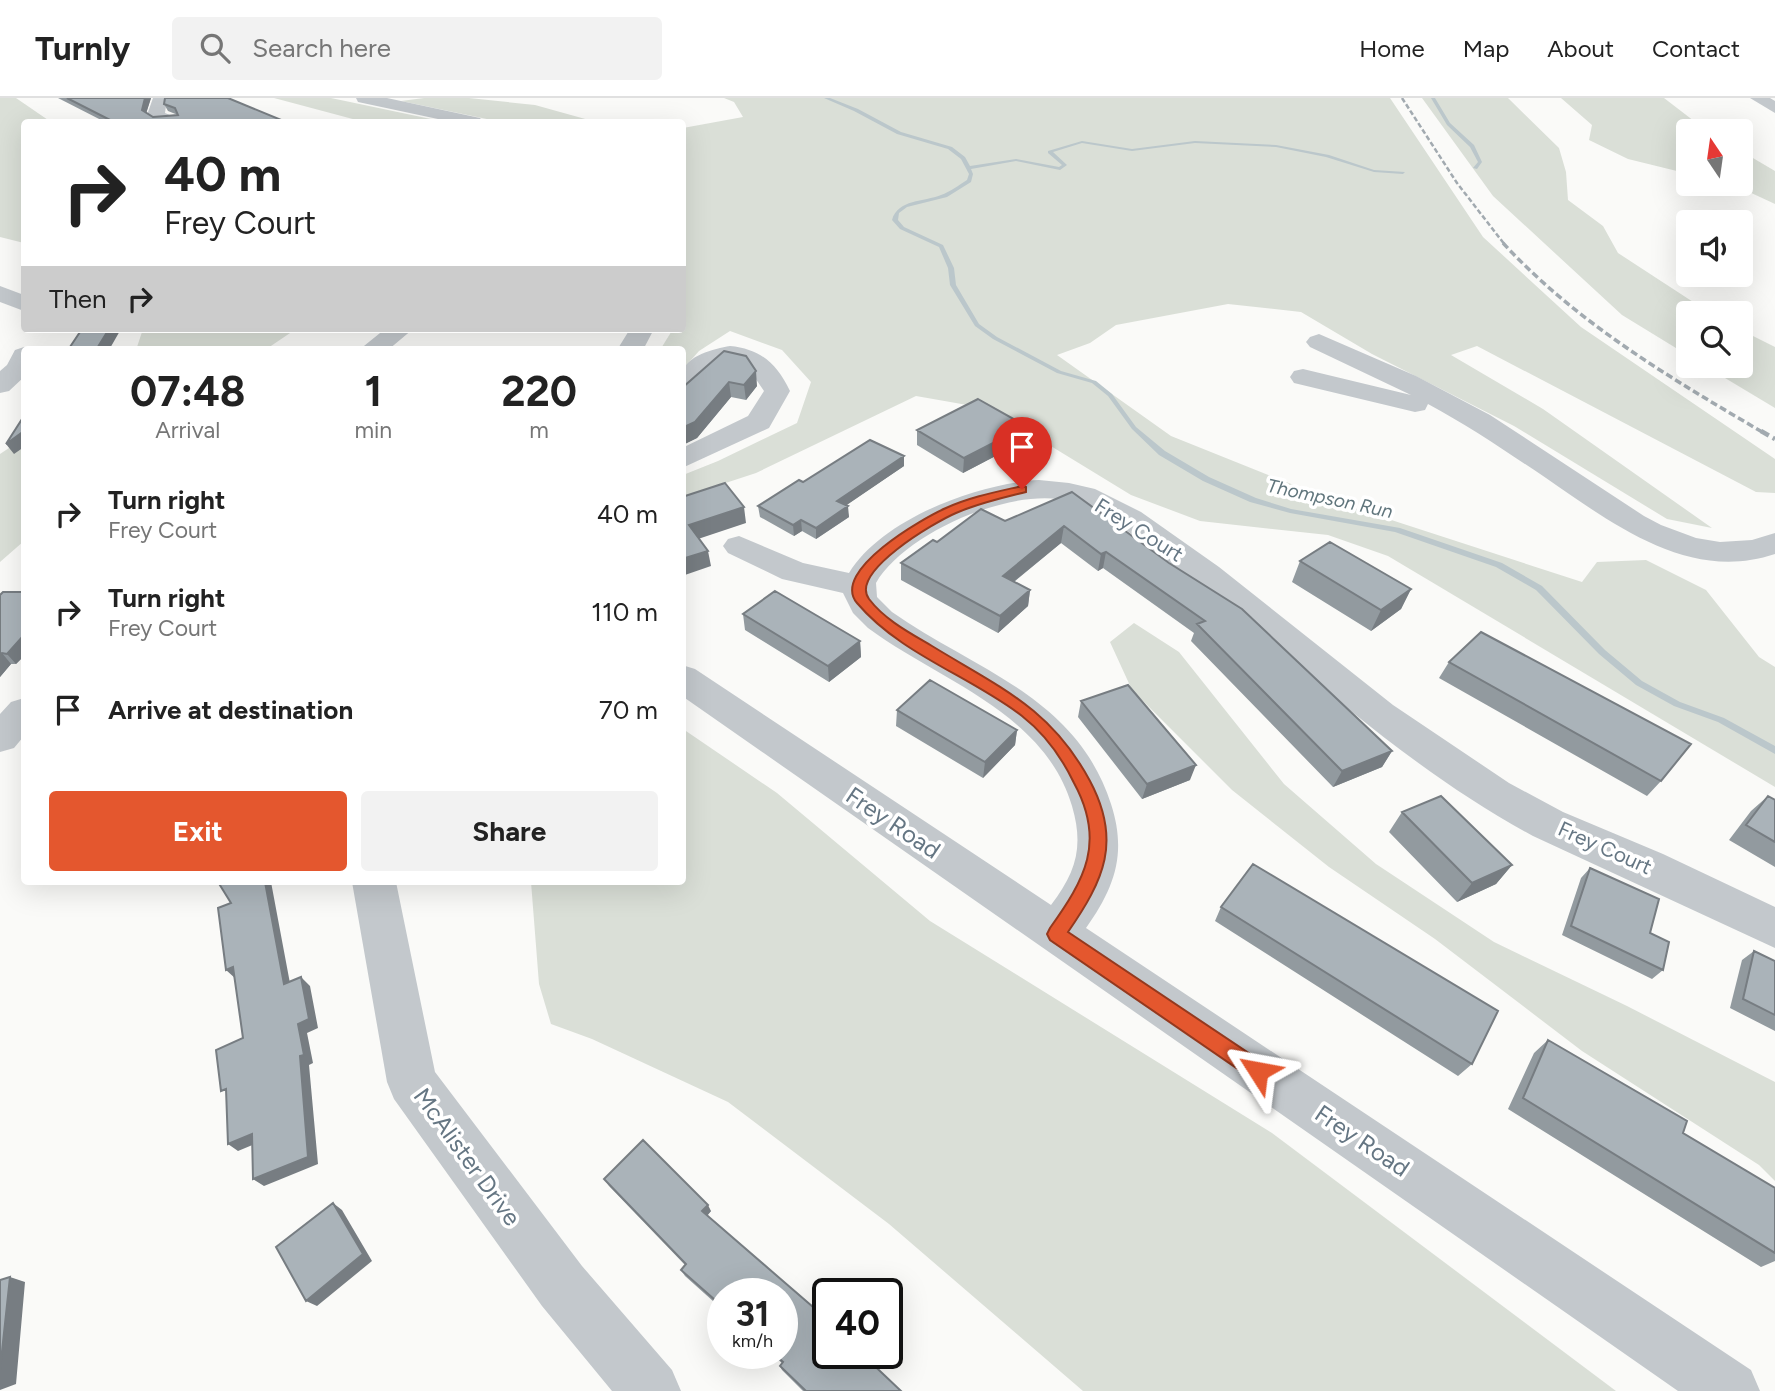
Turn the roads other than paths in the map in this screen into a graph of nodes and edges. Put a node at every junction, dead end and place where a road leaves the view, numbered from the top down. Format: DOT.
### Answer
graph roads {
  1 [pos="364,98"];
  2 [pos="1758,98"];
  3 [pos="159,99"];
  4 [pos="1775,108"];
  5 [pos="164,119"];
  6 [pos="460,119"];
  7 [pos="0,293"];
  8 [pos="21,303"];
  9 [pos="395,333"];
  10 [pos="1319,342"];
  11 [pos="378,346"];
  12 [pos="21,363"];
  13 [pos="1303,377"];
  14 [pos="0,385"];
  15 [pos="686,385"];
  16 [pos="1475,419"];
  17 [pos="686,456"];
  18 [pos="1775,543"];
  19 [pos="739,546"];
  20 [pos="858,586"];
  21 [pos="686,681"];
  22 [pos="21,715"];
  23 [pos="0,738"];
  24 [pos="375,885"];
  25 [pos="1775,928"];
  26 [pos="1056,934"];
  27 [pos="651,1391"];
  28 [pos="1730,1391"];
  1 -- 6 [label="street"];
  2 -- 4 [label="street"];
  3 -- 5 [label="street"];
  7 -- 8 [label="street"];
  9 -- 11 [label="street"];
  10 -- 16 [label="street"];
  12 -- 14 [label="street"];
  13 -- 16 [label="street"];
  15 -- 17 [label="street"];
  16 -- 18 [label="street"];
  19 -- 20 [label="street"];
  20 -- 25 [label="street, Frey Court"];
  20 -- 26 [label="street"];
  21 -- 26 [label="street, Frey Road"];
  22 -- 23 [label="street"];
  24 -- 27 [label="street, McAlister Drive"];
  26 -- 28 [label="street, Frey Road"];
}
